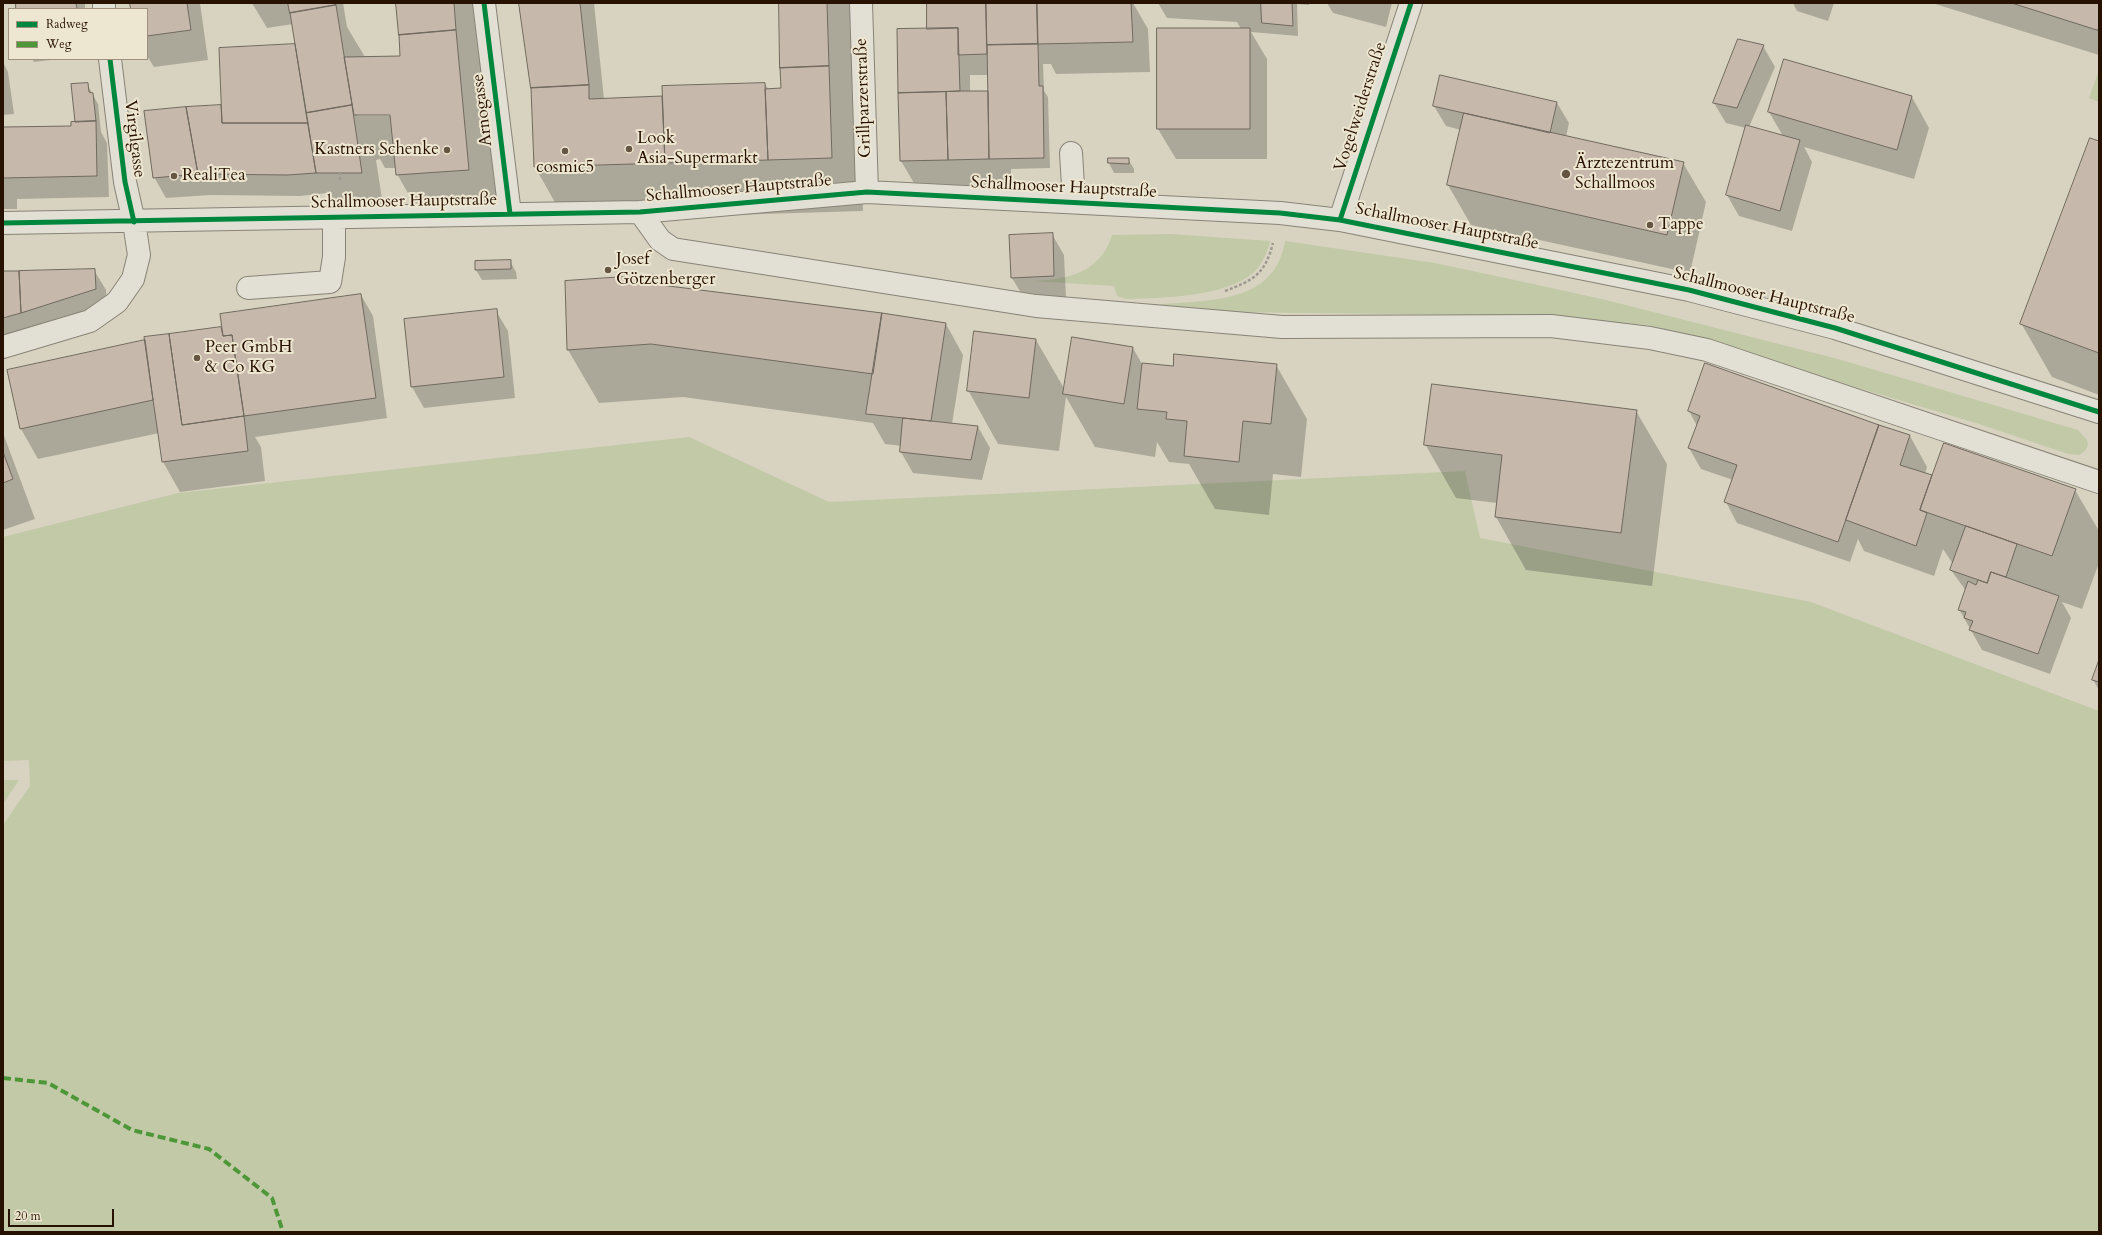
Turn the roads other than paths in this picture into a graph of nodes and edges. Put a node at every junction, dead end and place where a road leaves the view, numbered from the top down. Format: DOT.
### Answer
graph roads {
  1 [pos="484,3"];
  2 [pos="861,3"];
  3 [pos="1411,3"];
  4 [pos="110,60"];
  5 [pos="1072,153"];
  6 [pos="866,192"];
  7 [pos="1074,202"];
  8 [pos="640,212"];
  9 [pos="510,214"];
  10 [pos="334,218"];
  11 [pos="1340,220"];
  12 [pos="134,222"];
  13 [pos="3,223"];
  14 [pos="248,288"];
  15 [pos="3,347"];
  16 [pos="2099,412"];
  17 [pos="2099,482"];
  1 -- 9 [label="street, Arnogasse"];
  2 -- 6 [label="street, Grillparzerstraße"];
  3 -- 11 [label="street, Vogelweiderstraße"];
  4 -- 12 [label="street, Virgilgasse"];
  5 -- 7 [label="street"];
  6 -- 7 [label="street, Schallmooser Hauptstraße"];
  6 -- 8 [label="street, Schallmooser Hauptstraße"];
  7 -- 11 [label="street, Schallmooser Hauptstraße"];
  8 -- 9 [label="street, Schallmooser Hauptstraße"];
  8 -- 17 [label="street"];
  9 -- 10 [label="street, Schallmooser Hauptstraße"];
  10 -- 12 [label="street, Schallmooser Hauptstraße"];
  10 -- 14 [label="street"];
  11 -- 16 [label="street, Schallmooser Hauptstraße"];
  12 -- 13 [label="street, Schallmooser Hauptstraße"];
  12 -- 15 [label="street, Virgilgasse"];
}
